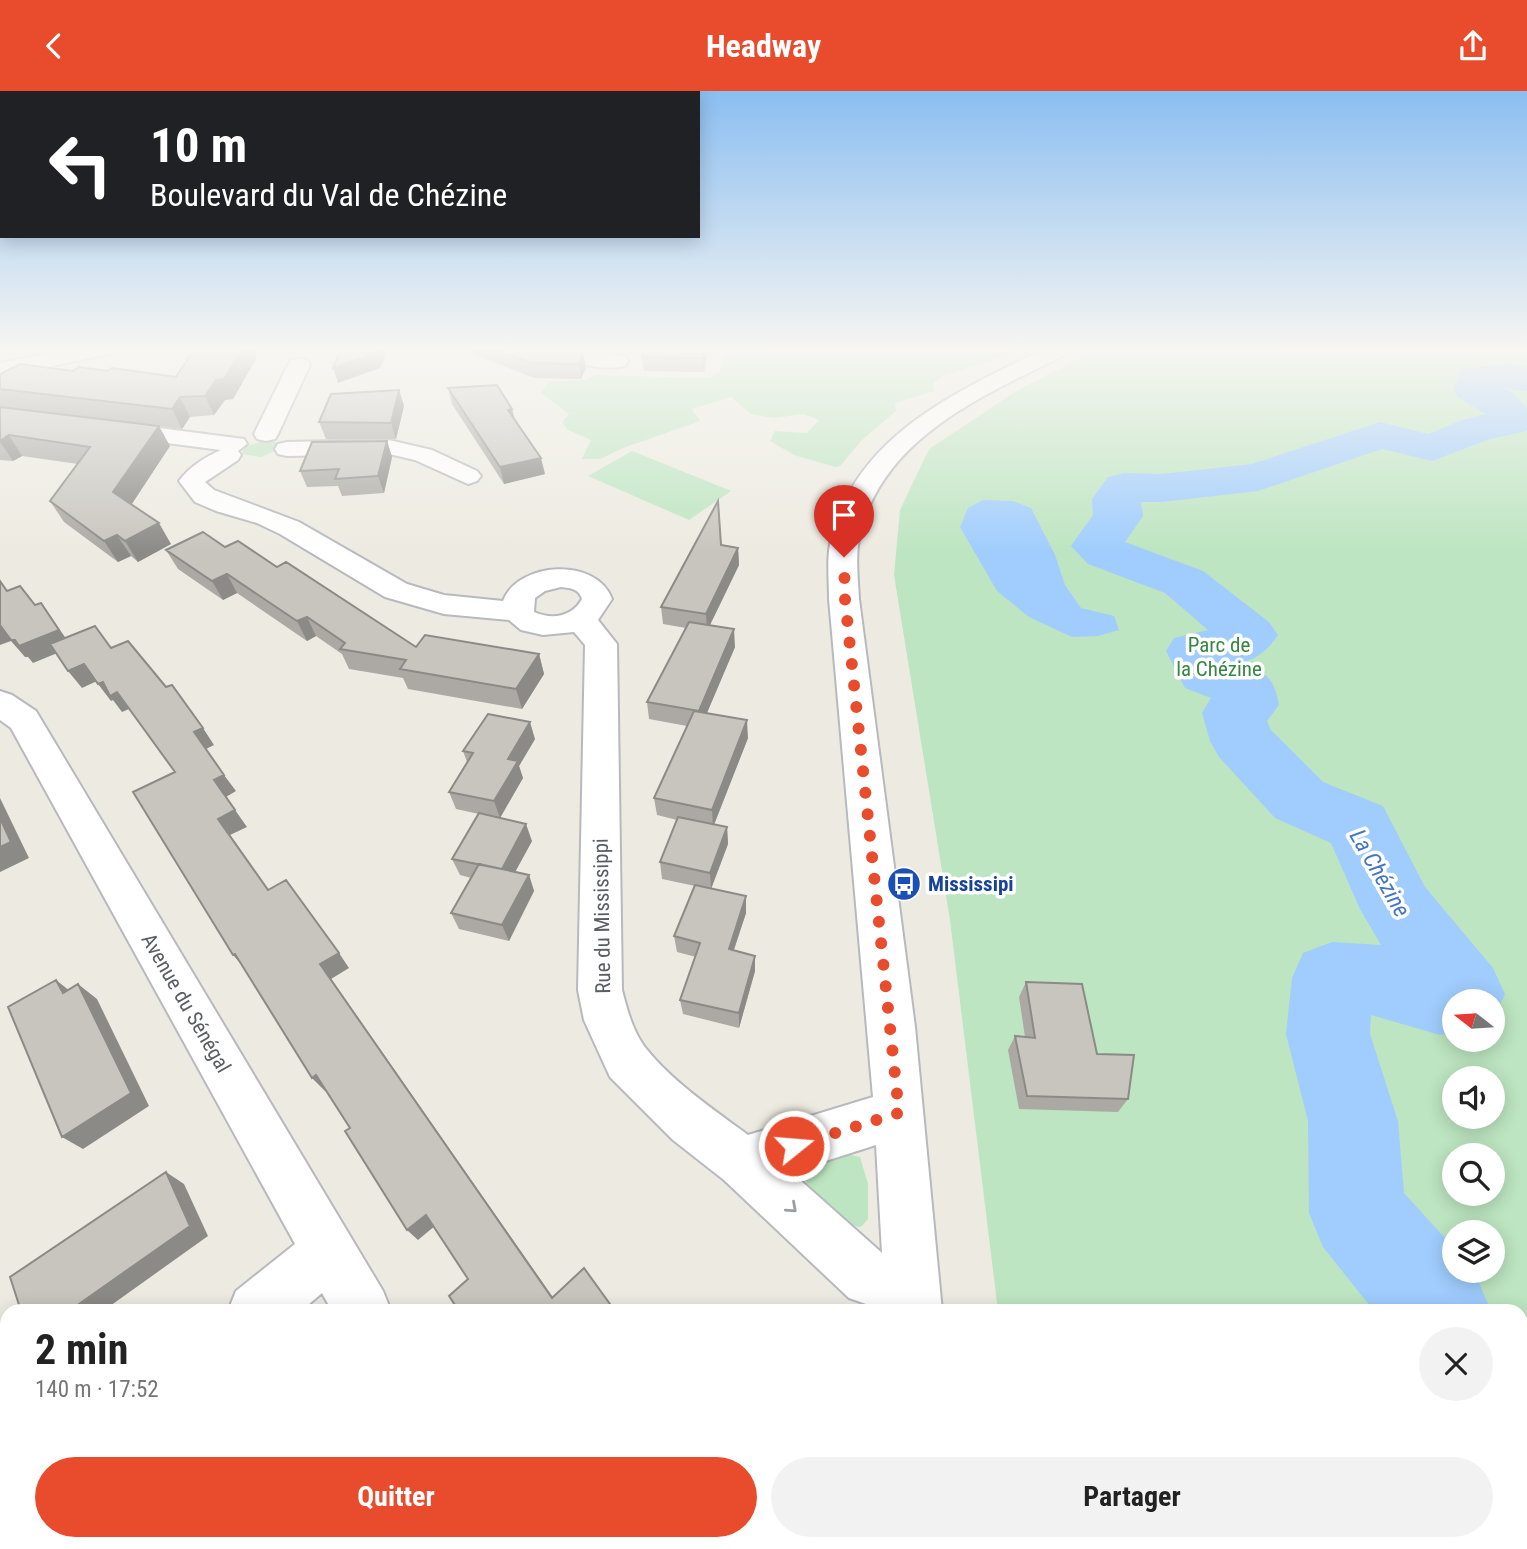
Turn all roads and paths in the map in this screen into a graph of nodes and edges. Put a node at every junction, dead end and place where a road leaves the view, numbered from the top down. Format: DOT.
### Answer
graph roads {
  1 [pos="274,417"];
  2 [pos="934,417"];
  3 [pos="83,425"];
  4 [pos="266,434"];
  5 [pos="232,450"];
  6 [pos="269,457"];
  7 [pos="468,476"];
  8 [pos="518,611"];
  9 [pos="580,619"];
  10 [pos="0,703"];
  11 [pos="899,1113"];
  12 [pos="742,1162"];
  13 [pos="329,1252"];
  14 [pos="914,1300"];
  15 [pos="265,1304"];
  16 [pos="359,1304"];
  1 -- 4 [label="street"];
  2 -- 11 [label="street"];
  3 -- 5 [label="street"];
  4 -- 5 [label="street"];
  4 -- 6 [label="street"];
  5 -- 6 [label="street"];
  5 -- 8 [label="street"];
  6 -- 7 [label="street"];
  8 -- 9 [label="street"];
  8 -- 9 [label="street"];
  9 -- 12 [label="street, Rue du Mississippi"];
  10 -- 13 [label="street, Avenue du Sénégal"];
  11 -- 12 [label="street"];
  11 -- 14 [label="street"];
  12 -- 14 [label="street, Rue du Mississippi, one-way"];
  13 -- 15 [label="street"];
  13 -- 16 [label="street, Avenue du Sénégal"];
}
